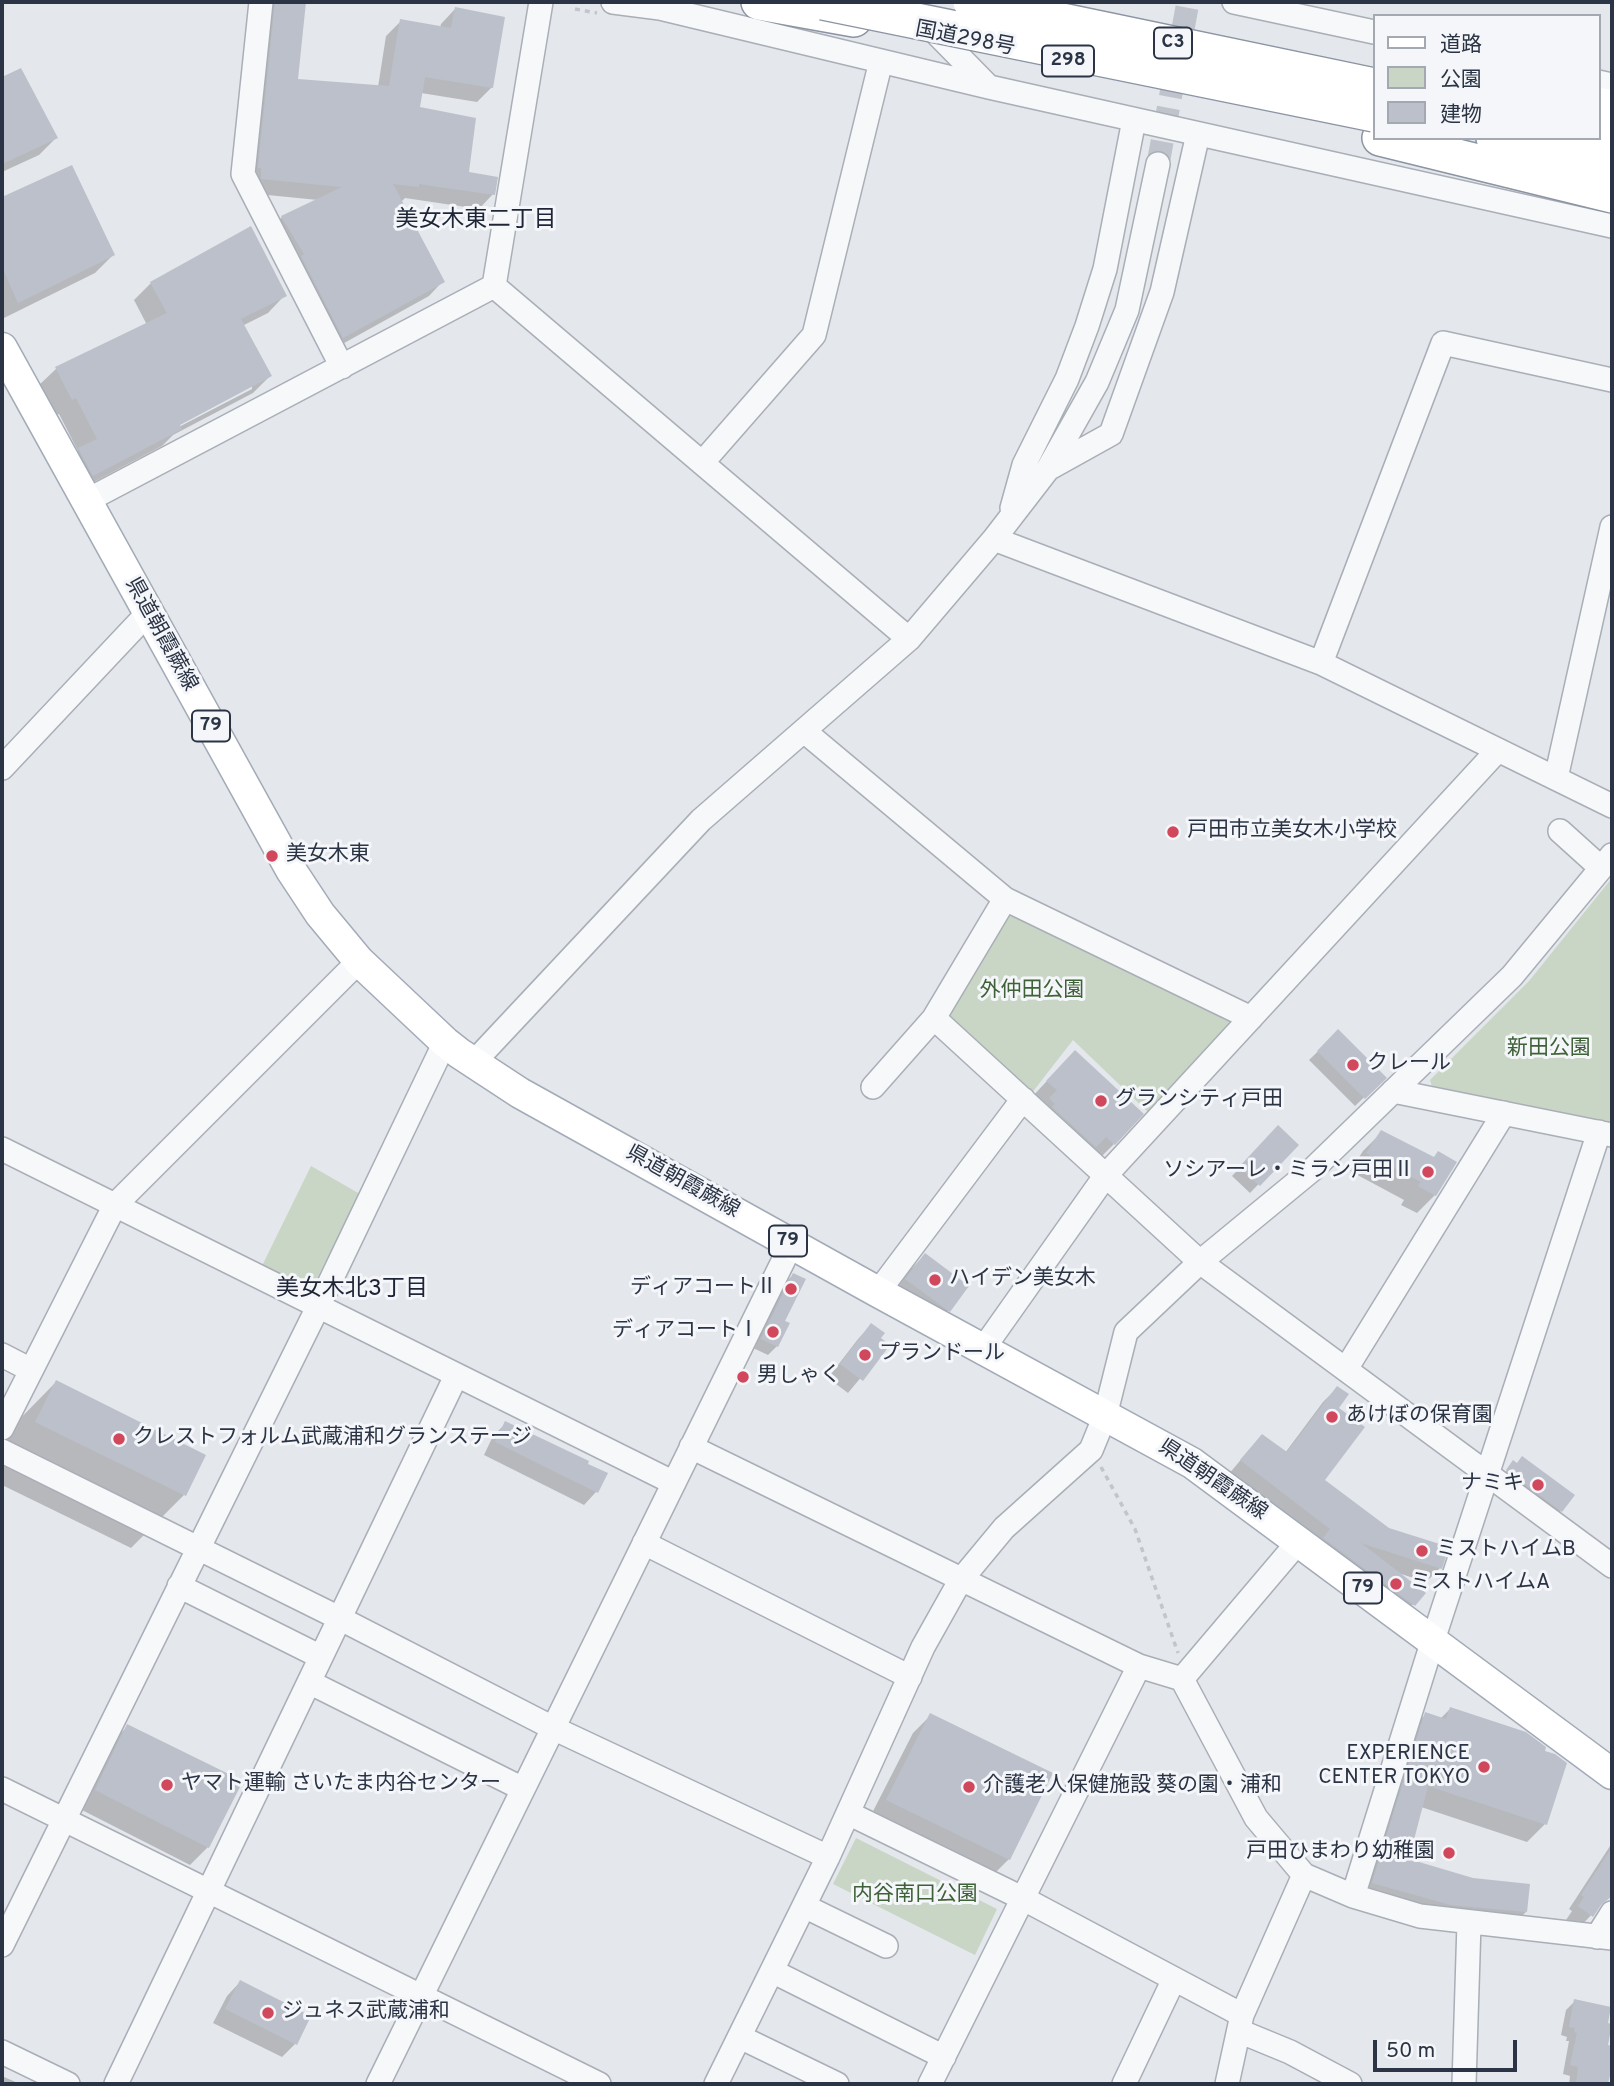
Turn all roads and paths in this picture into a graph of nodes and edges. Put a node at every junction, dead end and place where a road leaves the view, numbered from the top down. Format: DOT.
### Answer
graph roads {
  1 [pos="261,2"];
  2 [pos="541,2"];
  3 [pos="613,2"];
  4 [pos="759,2"];
  5 [pos="823,2"];
  6 [pos="971,2"];
  7 [pos="1033,2"];
  8 [pos="1234,2"];
  9 [pos="1372,32"];
  10 [pos="1059,34"];
  11 [pos="938,35"];
  12 [pos="881,61"];
  13 [pos="1372,62"];
  14 [pos="1372,72"];
  15 [pos="1372,86"];
  16 [pos="989,87"];
  17 [pos="1372,113"];
  18 [pos="1134,120"];
  19 [pos="1372,129"];
  20 [pos="1198,134"];
  21 [pos="1372,136"];
  22 [pos="1388,140"];
  23 [pos="1426,140"];
  24 [pos="1503,140"];
  25 [pos="1612,163"];
  26 [pos="1158,164"];
  27 [pos="1612,179"];
  28 [pos="1612,195"];
  29 [pos="1612,226"];
  30 [pos="494,286"];
  31 [pos="2,348"];
  32 [pos="342,367"];
  33 [pos="1612,380"];
  34 [pos="702,463"];
  35 [pos="1048,469"];
  36 [pos="86,501"];
  37 [pos="1010,518"];
  38 [pos="1612,527"];
  39 [pos="994,539"];
  40 [pos="148,613"];
  41 [pos="909,639"];
  42 [pos="1321,663"];
  43 [pos="804,731"];
  44 [pos="1498,750"];
  45 [pos="2,768"];
  46 [pos="1556,778"];
  47 [pos="1612,806"];
  48 [pos="1560,831"];
  49 [pos="1607,862"];
  50 [pos="1006,899"];
  51 [pos="359,961"];
  52 [pos="934,1018"];
  53 [pos="1251,1018"];
  54 [pos="444,1042"];
  55 [pos="474,1062"];
  56 [pos="873,1087"];
  57 [pos="1393,1091"];
  58 [pos="1023,1099"];
  59 [pos="1504,1113"];
  60 [pos="1606,1134"];
  61 [pos="4,1157"];
  62 [pos="1106,1175"];
  63 [pos="115,1205"];
  64 [pos="792,1243"];
  65 [pos="1200,1262"];
  66 [pos="878,1292"];
  67 [pos="318,1307"];
  68 [pos="983,1349"];
  69 [pos="2,1355"];
  70 [pos="1346,1369"];
  71 [pos="31,1370"];
  72 [pos="456,1376"];
  73 [pos="1105,1416"];
  74 [pos="2,1427"];
  75 [pos="691,1447"];
  76 [pos="1091,1450"];
  77 [pos="2,1451"];
  78 [pos="1488,1473"];
  79 [pos="674,1483"];
  80 [pos="1299,1541"];
  81 [pos="644,1543"];
  82 [pos="198,1548"];
  83 [pos="1612,1566"];
  84 [pos="960,1581"];
  85 [pos="179,1587"];
  86 [pos="339,1618"];
  87 [pos="1433,1640"];
  88 [pos="321,1657"];
  89 [pos="1139,1666"];
  90 [pos="910,1677"];
  91 [pos="1184,1677"];
  92 [pos="309,1682"];
  93 [pos="553,1728"];
  94 [pos="1612,1774"];
  95 [pos="2,1789"];
  96 [pos="523,1789"];
  97 [pos="848,1813"];
  98 [pos="64,1820"];
  99 [pos="828,1857"];
  100 [pos="1304,1875"];
  101 [pos="208,1891"];
  102 [pos="1353,1896"];
  103 [pos="1024,1899"];
  104 [pos="804,1906"];
  105 [pos="1612,1913"];
  106 [pos="1469,1923"];
  107 [pos="1605,1938"];
  108 [pos="2,1945"];
  109 [pos="886,1947"];
  110 [pos="772,1971"];
  111 [pos="1174,1979"];
  112 [pos="421,1996"];
  113 [pos="1240,2023"];
  114 [pos="740,2037"];
  115 [pos="2,2052"];
  116 [pos="944,2057"];
  117 [pos="68,2084"];
  118 [pos="116,2084"];
  119 [pos="378,2084"];
  120 [pos="599,2084"];
  121 [pos="716,2084"];
  122 [pos="837,2084"];
  123 [pos="930,2084"];
  124 [pos="1124,2084"];
  125 [pos="1227,2084"];
  126 [pos="1350,2084"];
  127 [pos="1464,2084"];
  1 -- 32 [label="street"];
  2 -- 30 [label="street"];
  3 -- 12 [label="street"];
  4 -- 11 [label="highway, 国道298号 / 298"];
  5 -- 10 [label="highway, C3, bridge"];
  6 -- 10 [label="highway, C3, bridge"];
  7 -- 14 [label="highway, 298"];
  8 -- 9 [label="street"];
  10 -- 13 [label="highway, bridge"];
  10 -- 15 [label="highway, C3, bridge"];
  10 -- 17 [label="highway, C3, bridge"];
  10 -- 21 [label="highway, bridge"];
  11 -- 16 [label="street"];
  11 -- 19 [label="highway, 国道298号 / 298"];
  12 -- 16 [label="street"];
  12 -- 34 [label="street"];
  16 -- 18 [label="street"];
  18 -- 20 [label="street"];
  18 -- 37 [label="street"];
  20 -- 29 [label="street"];
  20 -- 35 [label="street"];
  22 -- 28 [label="highway"];
  23 -- 27 [label="highway"];
  24 -- 25 [label="highway"];
  26 -- 35 [label="street"];
  30 -- 32 [label="street"];
  30 -- 34 [label="street"];
  31 -- 36 [label="main road, 県道朝霞蕨線 / 79"];
  32 -- 36 [label="street"];
  33 -- 42 [label="street"];
  34 -- 41 [label="street"];
  35 -- 37 [label="street"];
  36 -- 40 [label="main road, 県道朝霞蕨線 / 79"];
  37 -- 39 [label="street"];
  38 -- 46 [label="street"];
  39 -- 41 [label="street"];
  39 -- 42 [label="street"];
  40 -- 45 [label="street"];
  40 -- 51 [label="main road, 県道朝霞蕨線 / 79"];
  41 -- 43 [label="street"];
  42 -- 44 [label="street"];
  43 -- 50 [label="street"];
  43 -- 55 [label="street"];
  44 -- 46 [label="street"];
  44 -- 53 [label="street"];
  46 -- 47 [label="street"];
  48 -- 49 [label="street"];
  49 -- 57 [label="street"];
  50 -- 52 [label="street"];
  50 -- 53 [label="street"];
  51 -- 54 [label="main road, 県道朝霞蕨線 / 79"];
  51 -- 63 [label="street"];
  52 -- 56 [label="street"];
  52 -- 58 [label="street"];
  53 -- 62 [label="street"];
  54 -- 55 [label="main road, 県道朝霞蕨線 / 79"];
  54 -- 67 [label="street"];
  55 -- 64 [label="main road, 県道朝霞蕨線 / 79"];
  57 -- 59 [label="street"];
  57 -- 65 [label="street"];
  58 -- 62 [label="street"];
  58 -- 66 [label="street"];
  59 -- 60 [label="street"];
  59 -- 70 [label="street"];
  60 -- 78 [label="street"];
  61 -- 63 [label="street"];
  62 -- 65 [label="street"];
  62 -- 68 [label="street"];
  63 -- 67 [label="street"];
  63 -- 71 [label="street"];
  64 -- 66 [label="main road, 県道朝霞蕨線 / 79"];
  64 -- 75 [label="street"];
  65 -- 70 [label="street"];
  65 -- 73 [label="street"];
  66 -- 68 [label="main road, 県道朝霞蕨線 / 79"];
  67 -- 72 [label="street"];
  67 -- 82 [label="street"];
  68 -- 73 [label="main road, 県道朝霞蕨線 / 79"];
  69 -- 71 [label="street"];
  70 -- 78 [label="street"];
  71 -- 74 [label="street"];
  72 -- 79 [label="street"];
  72 -- 86 [label="street"];
  73 -- 76 [label="street"];
  73 -- 80 [label="main road, 県道朝霞蕨線 / 79"];
  75 -- 79 [label="street"];
  75 -- 84 [label="street"];
  76 -- 84 [label="street"];
  76 -- 91 [label="path"];
  77 -- 82 [label="street"];
  78 -- 83 [label="street"];
  78 -- 87 [label="street"];
  79 -- 81 [label="street"];
  80 -- 87 [label="main road, 県道朝霞蕨線 / 79"];
  80 -- 91 [label="street"];
  81 -- 90 [label="street"];
  81 -- 93 [label="street"];
  82 -- 85 [label="street"];
  82 -- 86 [label="street"];
  84 -- 89 [label="street"];
  84 -- 90 [label="street"];
  85 -- 88 [label="street"];
  85 -- 98 [label="street"];
  86 -- 88 [label="street"];
  86 -- 93 [label="street"];
  87 -- 94 [label="main road, 県道朝霞蕨線 / 79"];
  87 -- 102 [label="street"];
  88 -- 92 [label="street"];
  89 -- 91 [label="street"];
  89 -- 103 [label="street"];
  90 -- 97 [label="street"];
  91 -- 100 [label="street"];
  92 -- 96 [label="street"];
  92 -- 101 [label="street"];
  93 -- 96 [label="street"];
  93 -- 99 [label="street"];
  95 -- 98 [label="street"];
  96 -- 112 [label="street"];
  97 -- 99 [label="street"];
  97 -- 103 [label="street"];
  98 -- 101 [label="street"];
  98 -- 108 [label="street"];
  99 -- 104 [label="street"];
  100 -- 102 [label="street"];
  100 -- 113 [label="street"];
  101 -- 112 [label="street"];
  101 -- 118 [label="street"];
  102 -- 106 [label="street"];
  103 -- 111 [label="street"];
  103 -- 116 [label="street"];
  104 -- 109 [label="street"];
  104 -- 110 [label="street"];
  105 -- 107 [label="street"];
  106 -- 107 [label="street"];
  106 -- 127 [label="street"];
  110 -- 114 [label="street"];
  110 -- 116 [label="street"];
  111 -- 113 [label="street"];
  111 -- 124 [label="street"];
  112 -- 119 [label="street"];
  112 -- 120 [label="street"];
  113 -- 125 [label="street"];
  113 -- 126 [label="street"];
  114 -- 121 [label="street"];
  114 -- 122 [label="street"];
  115 -- 117 [label="street"];
  116 -- 123 [label="street"];
}
